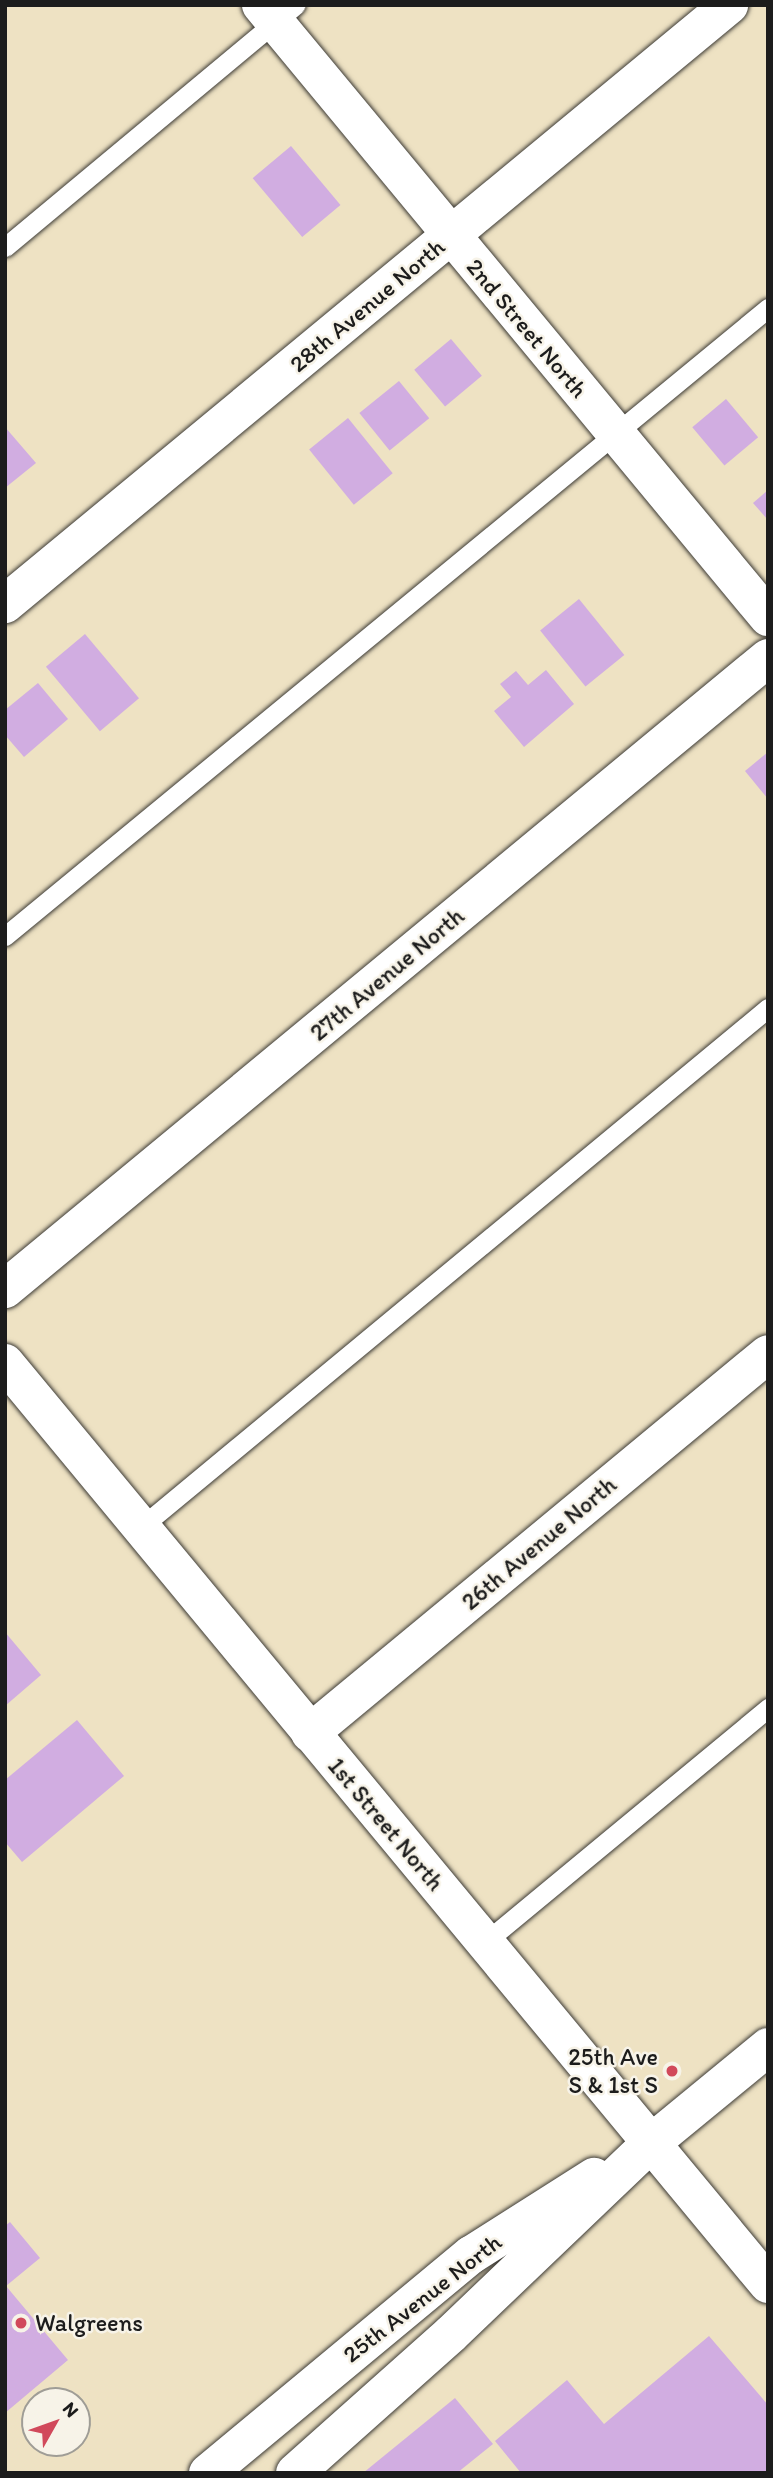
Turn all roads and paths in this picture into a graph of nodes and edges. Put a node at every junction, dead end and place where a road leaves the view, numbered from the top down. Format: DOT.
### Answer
graph roads {
  1 [pos="729,5"];
  2 [pos="277,11"];
  3 [pos="452,235"];
  4 [pos="5,247"];
  5 [pos="768,308"];
  6 [pos="614,432"];
  7 [pos="5,604"];
  8 [pos="768,617"];
  9 [pos="768,658"];
  10 [pos="5,936"];
  11 [pos="768,1009"];
  12 [pos="5,1289"];
  13 [pos="768,1354"];
  14 [pos="5,1363"];
  15 [pos="141,1527"];
  16 [pos="768,1708"];
  17 [pos="310,1733"];
  18 [pos="484,1943"];
  19 [pos="768,2047"];
  20 [pos="650,2144"];
  21 [pos="768,2284"];
  22 [pos="208,2473"];
  23 [pos="295,2473"];
  1 -- 3 [label="street, 28th Avenue North"];
  2 -- 3 [label="street, 2nd Street North"];
  2 -- 4 [label="lane"];
  3 -- 6 [label="street, 2nd Street North"];
  3 -- 7 [label="street, 28th Avenue North"];
  5 -- 6 [label="lane"];
  6 -- 8 [label="street, 2nd Street North"];
  6 -- 10 [label="lane"];
  9 -- 12 [label="street, 27th Avenue North"];
  11 -- 15 [label="lane"];
  13 -- 17 [label="street, 26th Avenue North"];
  14 -- 15 [label="street, 1st Street North"];
  15 -- 17 [label="street, 1st Street North"];
  16 -- 18 [label="lane"];
  17 -- 18 [label="street, 1st Street North"];
  18 -- 20 [label="street, 1st Street North"];
  19 -- 20 [label="street, 25th Avenue North"];
  20 -- 21 [label="street, 1st Street North"];
  20 -- 22 [label="street, 25th Avenue North"];
  20 -- 23 [label="street, 25th Avenue North"];
}
